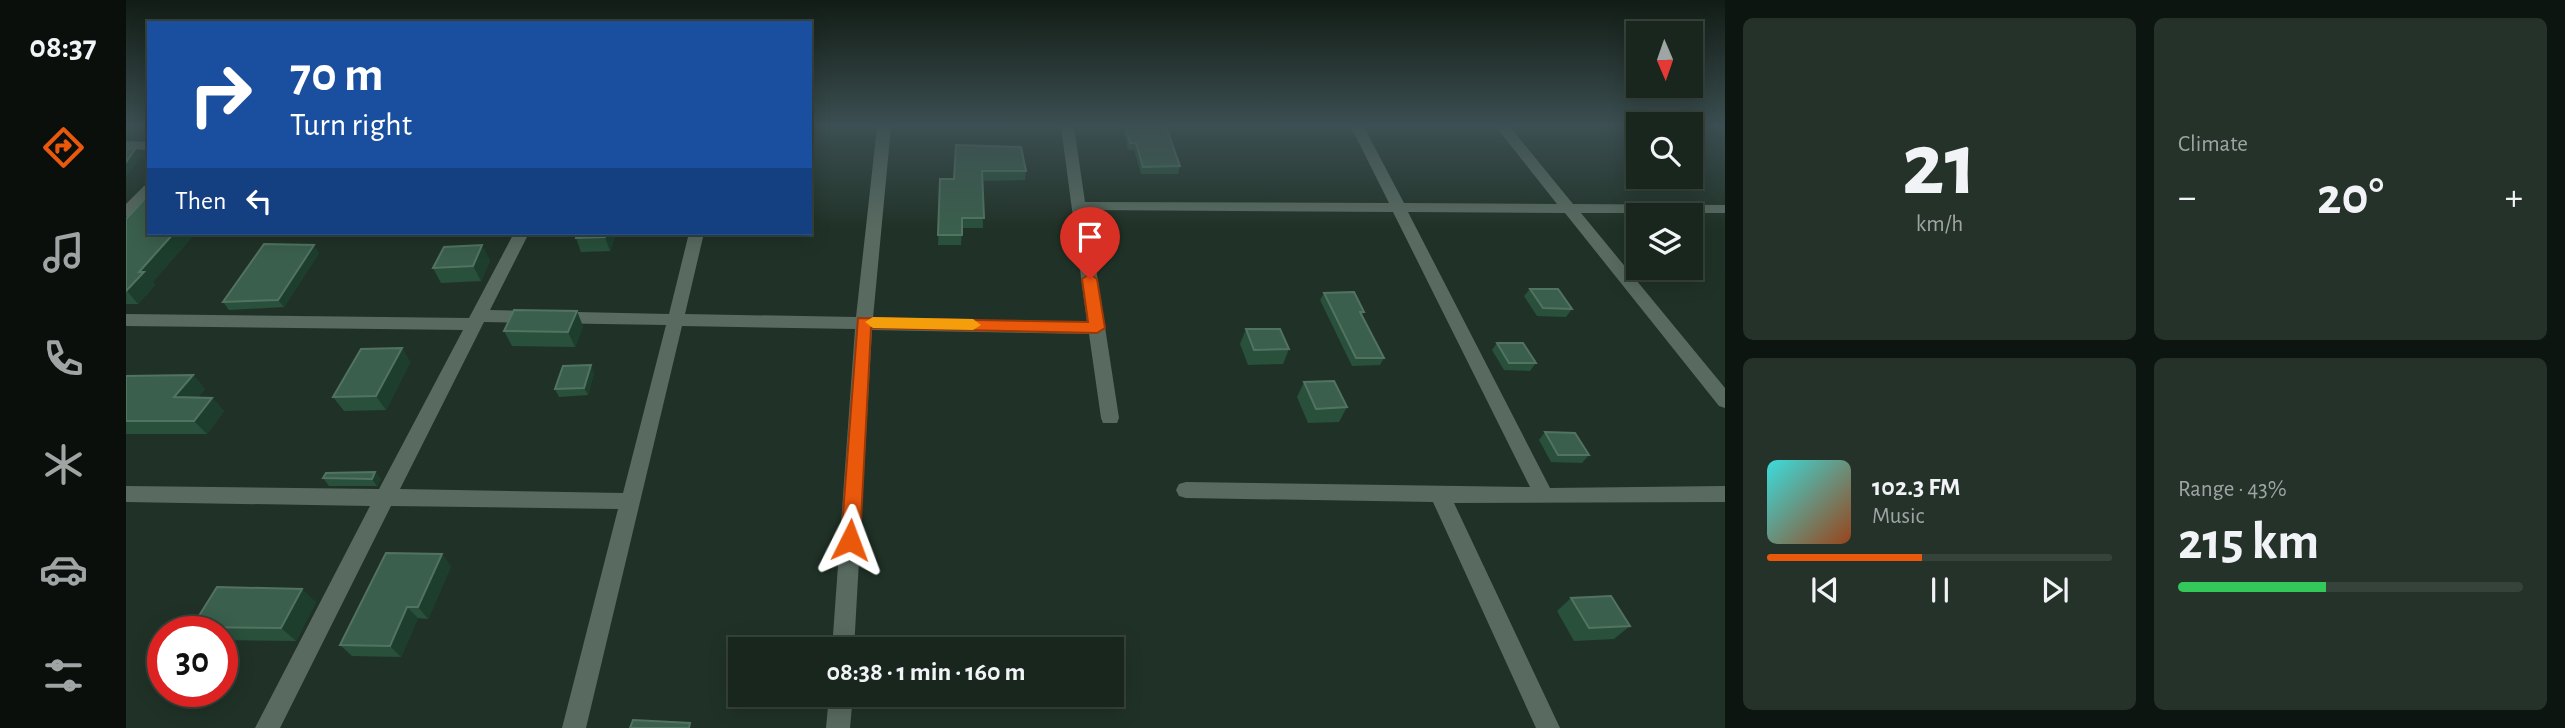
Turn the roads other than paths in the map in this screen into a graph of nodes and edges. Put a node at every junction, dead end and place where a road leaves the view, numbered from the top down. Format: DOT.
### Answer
graph roads {
  1 [pos="881,161"];
  2 [pos="1072,161"];
  3 [pos="1375,161"];
  4 [pos="1531,161"];
  5 [pos="147,193"];
  6 [pos="1079,206"];
  7 [pos="1399,208"];
  8 [pos="1569,208"];
  9 [pos="1725,209"];
  10 [pos="126,212"];
  11 [pos="519,235"];
  12 [pos="696,235"];
  13 [pos="676,318"];
  14 [pos="126,320"];
  15 [pos="476,320"];
  16 [pos="864,322"];
  17 [pos="1097,328"];
  18 [pos="1725,401"];
  19 [pos="1110,418"];
  20 [pos="1186,490"];
  21 [pos="126,494"];
  22 [pos="1725,494"];
  23 [pos="1440,495"];
  24 [pos="1544,496"];
  25 [pos="385,498"];
  26 [pos="630,501"];
  27 [pos="844,637"];
  28 [pos="840,707"];
  29 [pos="267,728"];
  30 [pos="574,728"];
  31 [pos="838,728"];
  32 [pos="1548,728"];
  1 -- 16 [label="street"];
  2 -- 6 [label="street"];
  3 -- 7 [label="street"];
  4 -- 8 [label="street"];
  5 -- 10 [label="street"];
  6 -- 7 [label="street"];
  6 -- 17 [label="street"];
  7 -- 8 [label="street"];
  7 -- 24 [label="street"];
  8 -- 9 [label="street"];
  8 -- 18 [label="street"];
  11 -- 15 [label="street"];
  12 -- 13 [label="street"];
  13 -- 15 [label="street"];
  13 -- 16 [label="street"];
  13 -- 26 [label="street"];
  14 -- 15 [label="street"];
  15 -- 25 [label="street"];
  16 -- 17 [label="street"];
  16 -- 27 [label="street"];
  17 -- 19 [label="street"];
  20 -- 23 [label="street"];
  21 -- 25 [label="street"];
  22 -- 24 [label="street"];
  23 -- 24 [label="street"];
  23 -- 32 [label="street"];
  25 -- 26 [label="street"];
  25 -- 29 [label="street"];
  26 -- 30 [label="street"];
  28 -- 31 [label="street"];
}
